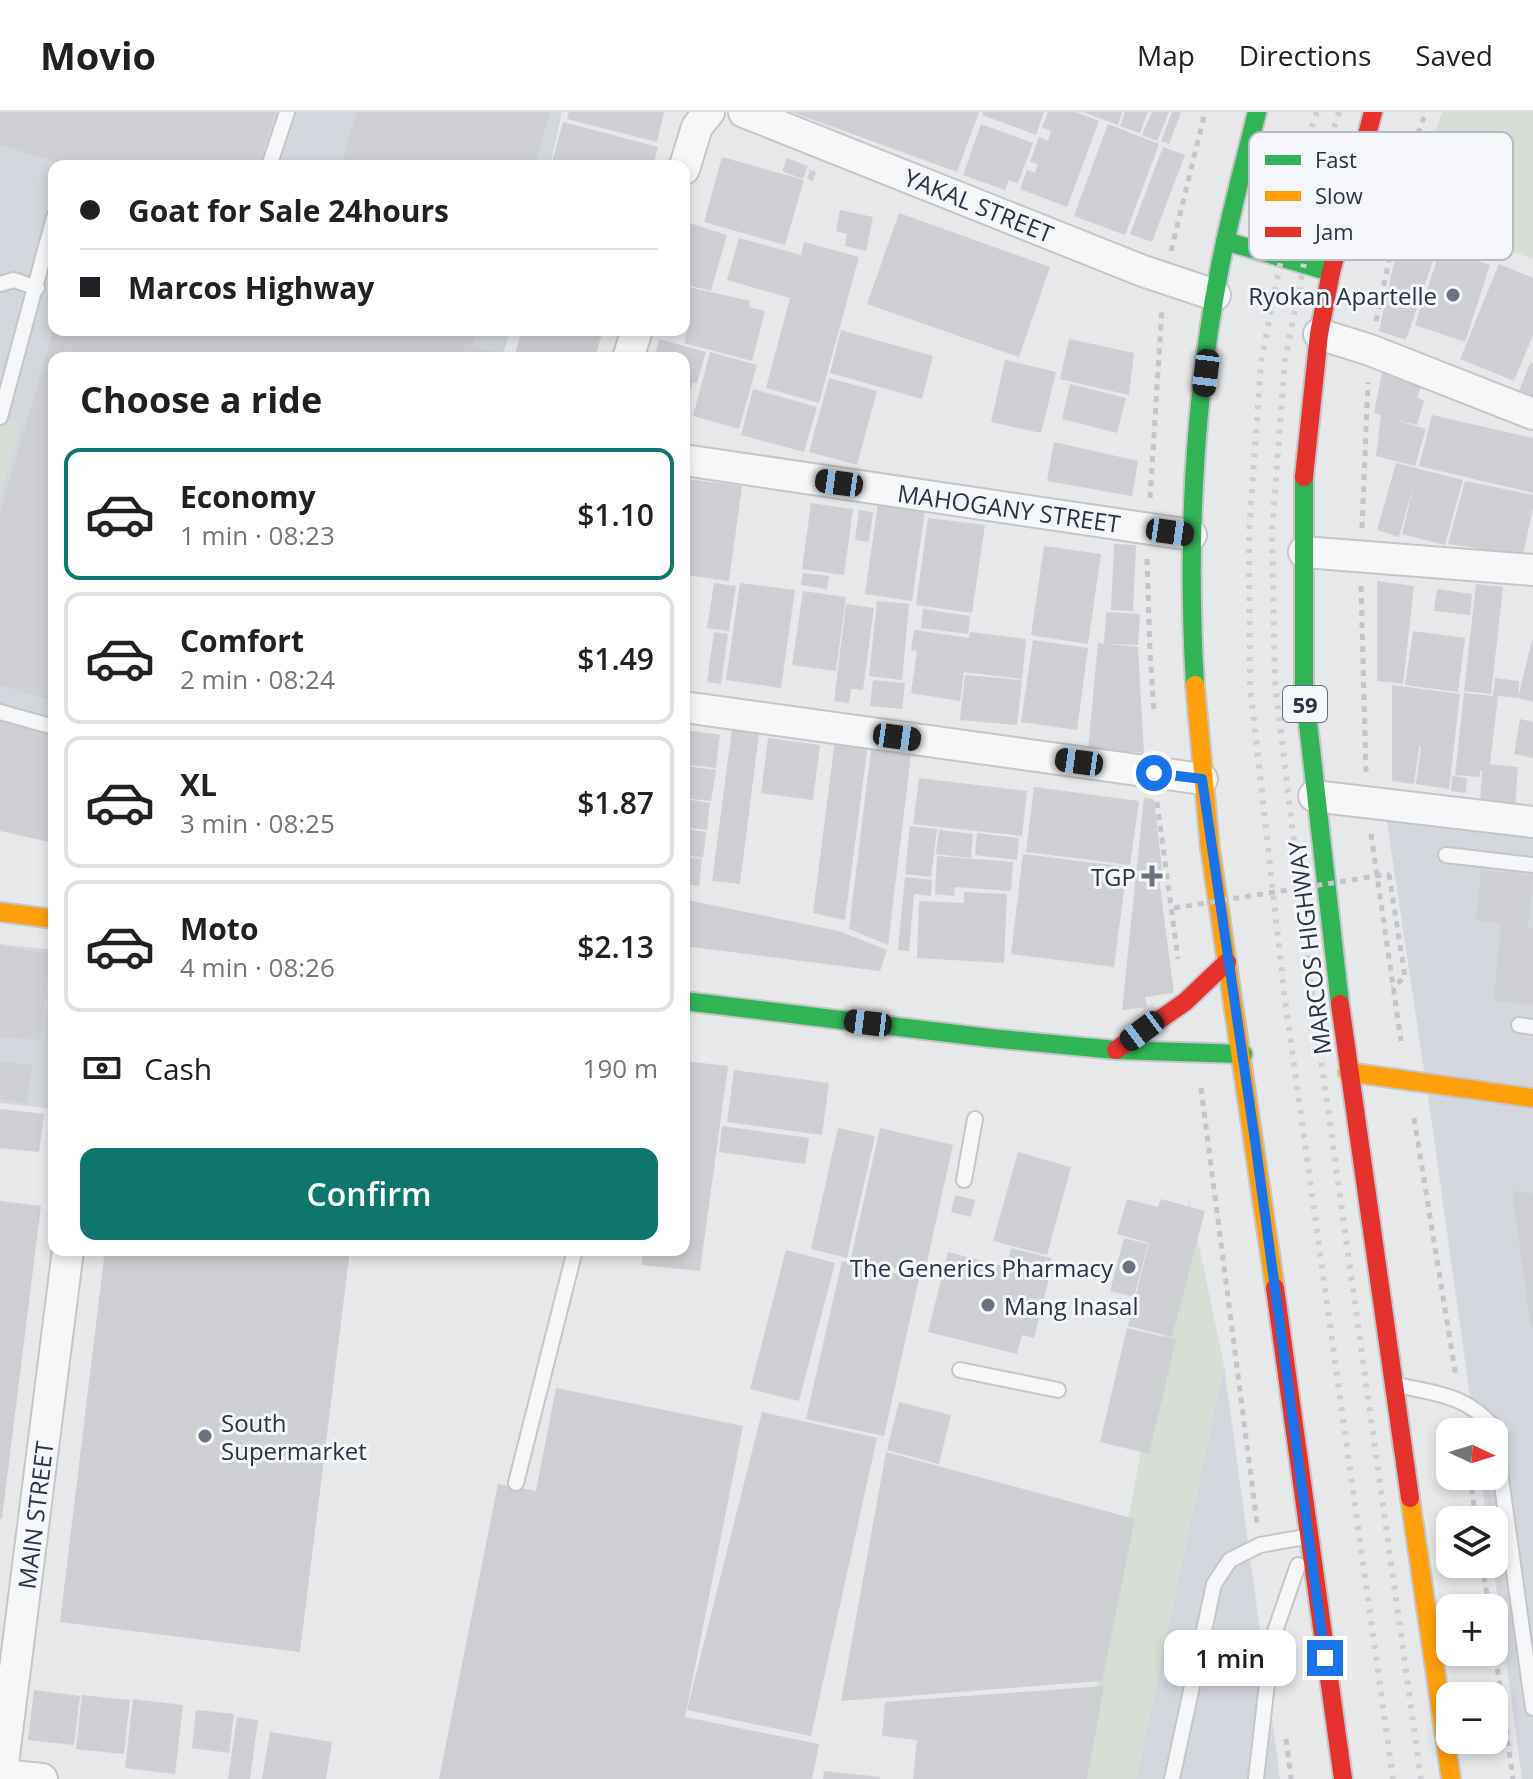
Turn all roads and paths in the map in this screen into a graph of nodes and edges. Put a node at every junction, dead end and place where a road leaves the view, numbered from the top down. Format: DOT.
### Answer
graph roads {
  1 [pos="287,112"];
  2 [pos="709,112"];
  3 [pos="744,112"];
  4 [pos="1257,112"];
  5 [pos="1373,112"];
  6 [pos="1426,112"];
  7 [pos="1252,132"];
  8 [pos="1368,132"];
  9 [pos="1418,132"];
  10 [pos="1249,144"];
  11 [pos="271,160"];
  12 [pos="687,160"];
  13 [pos="1225,241"];
  14 [pos="48,242"];
  15 [pos="1249,248"];
  16 [pos="1290,260"];
  17 [pos="1334,260"];
  18 [pos="1389,260"];
  19 [pos="1331,272"];
  20 [pos="0,284"];
  21 [pos="37,288"];
  22 [pos="1215,295"];
  23 [pos="1319,334"];
  24 [pos="1370,350"];
  25 [pos="1533,414"];
  26 [pos="0,417"];
  27 [pos="690,461"];
  28 [pos="1191,535"];
  29 [pos="1304,552"];
  30 [pos="1360,554"];
  31 [pos="1533,570"];
  32 [pos="690,708"];
  33 [pos="0,712"];
  34 [pos="48,725"];
  35 [pos="1202,779"];
  36 [pos="1314,796"];
  37 [pos="1367,802"];
  38 [pos="1165,809"];
  39 [pos="1533,822"];
  40 [pos="1446,855"];
  41 [pos="1533,865"];
  42 [pos="1172,909"];
  43 [pos="0,912"];
  44 [pos="48,918"];
  45 [pos="1227,962"];
  46 [pos="1180,966"];
  47 [pos="1392,988"];
  48 [pos="690,1002"];
  49 [pos="1116,1050"];
  50 [pos="1243,1054"];
  51 [pos="1348,1072"];
  52 [pos="1408,1081"];
  53 [pos="1533,1098"];
  54 [pos="975,1119"];
  55 [pos="964,1180"];
  56 [pos="67,1256"];
  57 [pos="573,1256"];
  58 [pos="960,1370"];
  59 [pos="1393,1384"];
  60 [pos="1058,1390"];
  61 [pos="1459,1399"];
  62 [pos="516,1483"];
  63 [pos="1308,1536"];
  64 [pos="1497,1666"];
  65 [pos="7,1681"];
  66 [pos="1533,1708"];
  67 [pos="1,1777"];
  68 [pos="42,1779"];
  69 [pos="1172,1779"];
  70 [pos="1256,1779"];
  71 [pos="1343,1779"];
  72 [pos="1451,1779"];
  73 [pos="1513,1779"];
  1 -- 11 [label="lane"];
  2 -- 12 [label="street"];
  3 -- 22 [label="street, YAKAL STREET"];
  4 -- 7 [label="main road"];
  5 -- 8 [label="main road, MARCOS HIGHWAY / 59"];
  6 -- 9 [label="path"];
  10 -- 13 [label="main road"];
  13 -- 15 [label="main road"];
  13 -- 22 [label="main road"];
  14 -- 21 [label="lane"];
  16 -- 19 [label="main road"];
  17 -- 19 [label="main road, MARCOS HIGHWAY / 59"];
  18 -- 24 [label="path"];
  19 -- 23 [label="main road, MARCOS HIGHWAY / 59"];
  20 -- 21 [label="lane"];
  21 -- 26 [label="lane"];
  22 -- 28 [label="main road"];
  23 -- 24 [label="street"];
  23 -- 29 [label="main road, MARCOS HIGHWAY / 59"];
  24 -- 25 [label="street"];
  24 -- 30 [label="path"];
  27 -- 28 [label="street, MAHOGANY STREET"];
  28 -- 35 [label="main road"];
  29 -- 30 [label="street"];
  29 -- 36 [label="main road, MARCOS HIGHWAY / 59"];
  30 -- 31 [label="street"];
  30 -- 37 [label="path"];
  32 -- 35 [label="street"];
  33 -- 34 [label="lane"];
  35 -- 45 [label="main road"];
  36 -- 37 [label="street"];
  36 -- 51 [label="main road, MARCOS HIGHWAY / 59"];
  37 -- 39 [label="street"];
  37 -- 47 [label="path"];
  38 -- 42 [label="path"];
  40 -- 41 [label="lane"];
  42 -- 46 [label="path"];
  42 -- 47 [label="path, bridge"];
  43 -- 44 [label="main road"];
  45 -- 49 [label="main road"];
  45 -- 50 [label="main road"];
  47 -- 52 [label="path"];
  48 -- 49 [label="main road"];
  49 -- 50 [label="main road"];
  50 -- 63 [label="main road"];
  51 -- 52 [label="main road"];
  51 -- 59 [label="main road, MARCOS HIGHWAY / 59"];
  52 -- 53 [label="main road"];
  52 -- 61 [label="path"];
  54 -- 55 [label="lane"];
  56 -- 65 [label="street, MAIN STREET"];
  57 -- 62 [label="lane"];
  58 -- 60 [label="lane"];
  59 -- 61 [label="lane"];
  59 -- 72 [label="main road, MARCOS HIGHWAY / 59"];
  61 -- 66 [label="lane"];
  63 -- 69 [label="lane"];
  63 -- 70 [label="lane"];
  63 -- 71 [label="main road"];
  64 -- 73 [label="path"];
  65 -- 67 [label="street, MAIN STREET"];
  67 -- 68 [label="street"];
}
